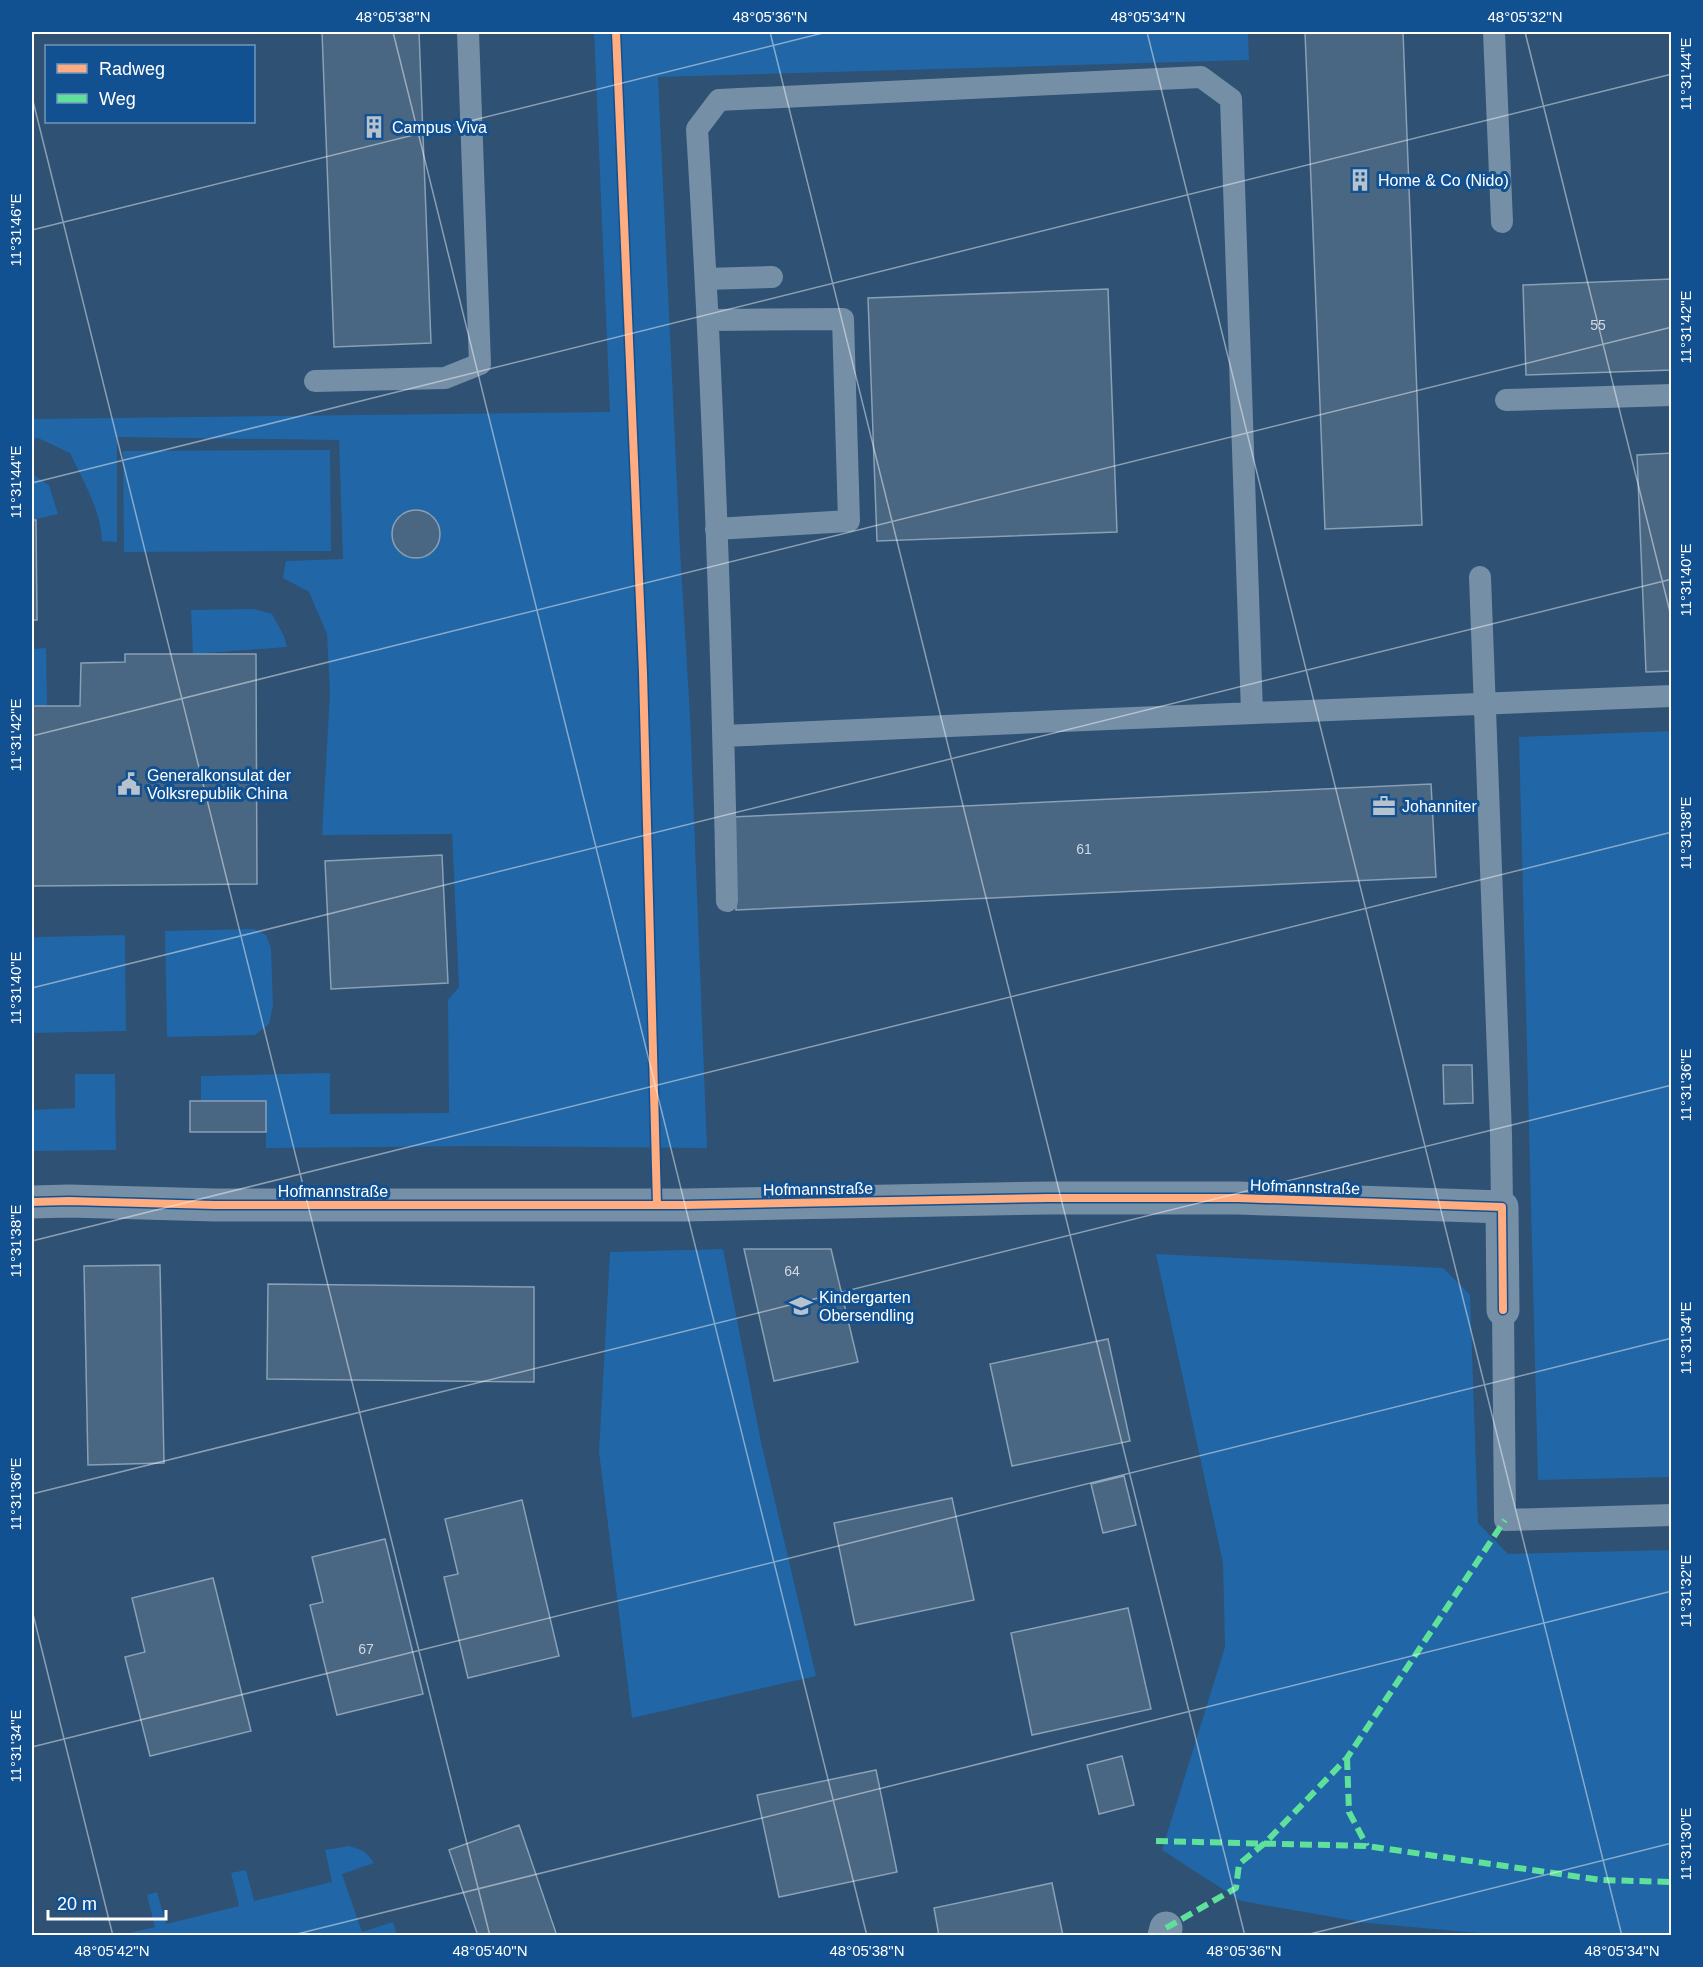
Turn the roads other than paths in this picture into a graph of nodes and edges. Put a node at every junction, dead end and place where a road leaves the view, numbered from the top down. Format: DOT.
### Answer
graph roads {
  1 [pos="468,32"];
  2 [pos="1494,32"];
  3 [pos="1502,222"];
  4 [pos="772,277"];
  5 [pos="706,279"];
  6 [pos="708,320"];
  7 [pos="315,381"];
  8 [pos="1671,395"];
  9 [pos="1506,399"];
  10 [pos="716,529"];
  11 [pos="1480,577"];
  12 [pos="1671,696"];
  13 [pos="1485,704"];
  14 [pos="1252,712"];
  15 [pos="724,736"];
  16 [pos="727,901"];
  17 [pos="32,1202"];
  18 [pos="1502,1207"];
  19 [pos="1503,1310"];
  20 [pos="1671,1515"];
  1 -- 7 [label="lane"];
  2 -- 3 [label="lane"];
  4 -- 5 [label="lane"];
  5 -- 6 [label="lane"];
  5 -- 14 [label="lane"];
  6 -- 10 [label="lane"];
  6 -- 10 [label="lane"];
  8 -- 9 [label="lane"];
  10 -- 15 [label="lane"];
  11 -- 13 [label="lane"];
  12 -- 13 [label="lane"];
  13 -- 14 [label="lane"];
  13 -- 18 [label="lane"];
  14 -- 15 [label="lane"];
  15 -- 16 [label="lane"];
  17 -- 18 [label="street, Hofmannstraße"];
  18 -- 19 [label="street"];
  19 -- 20 [label="lane"];
}
